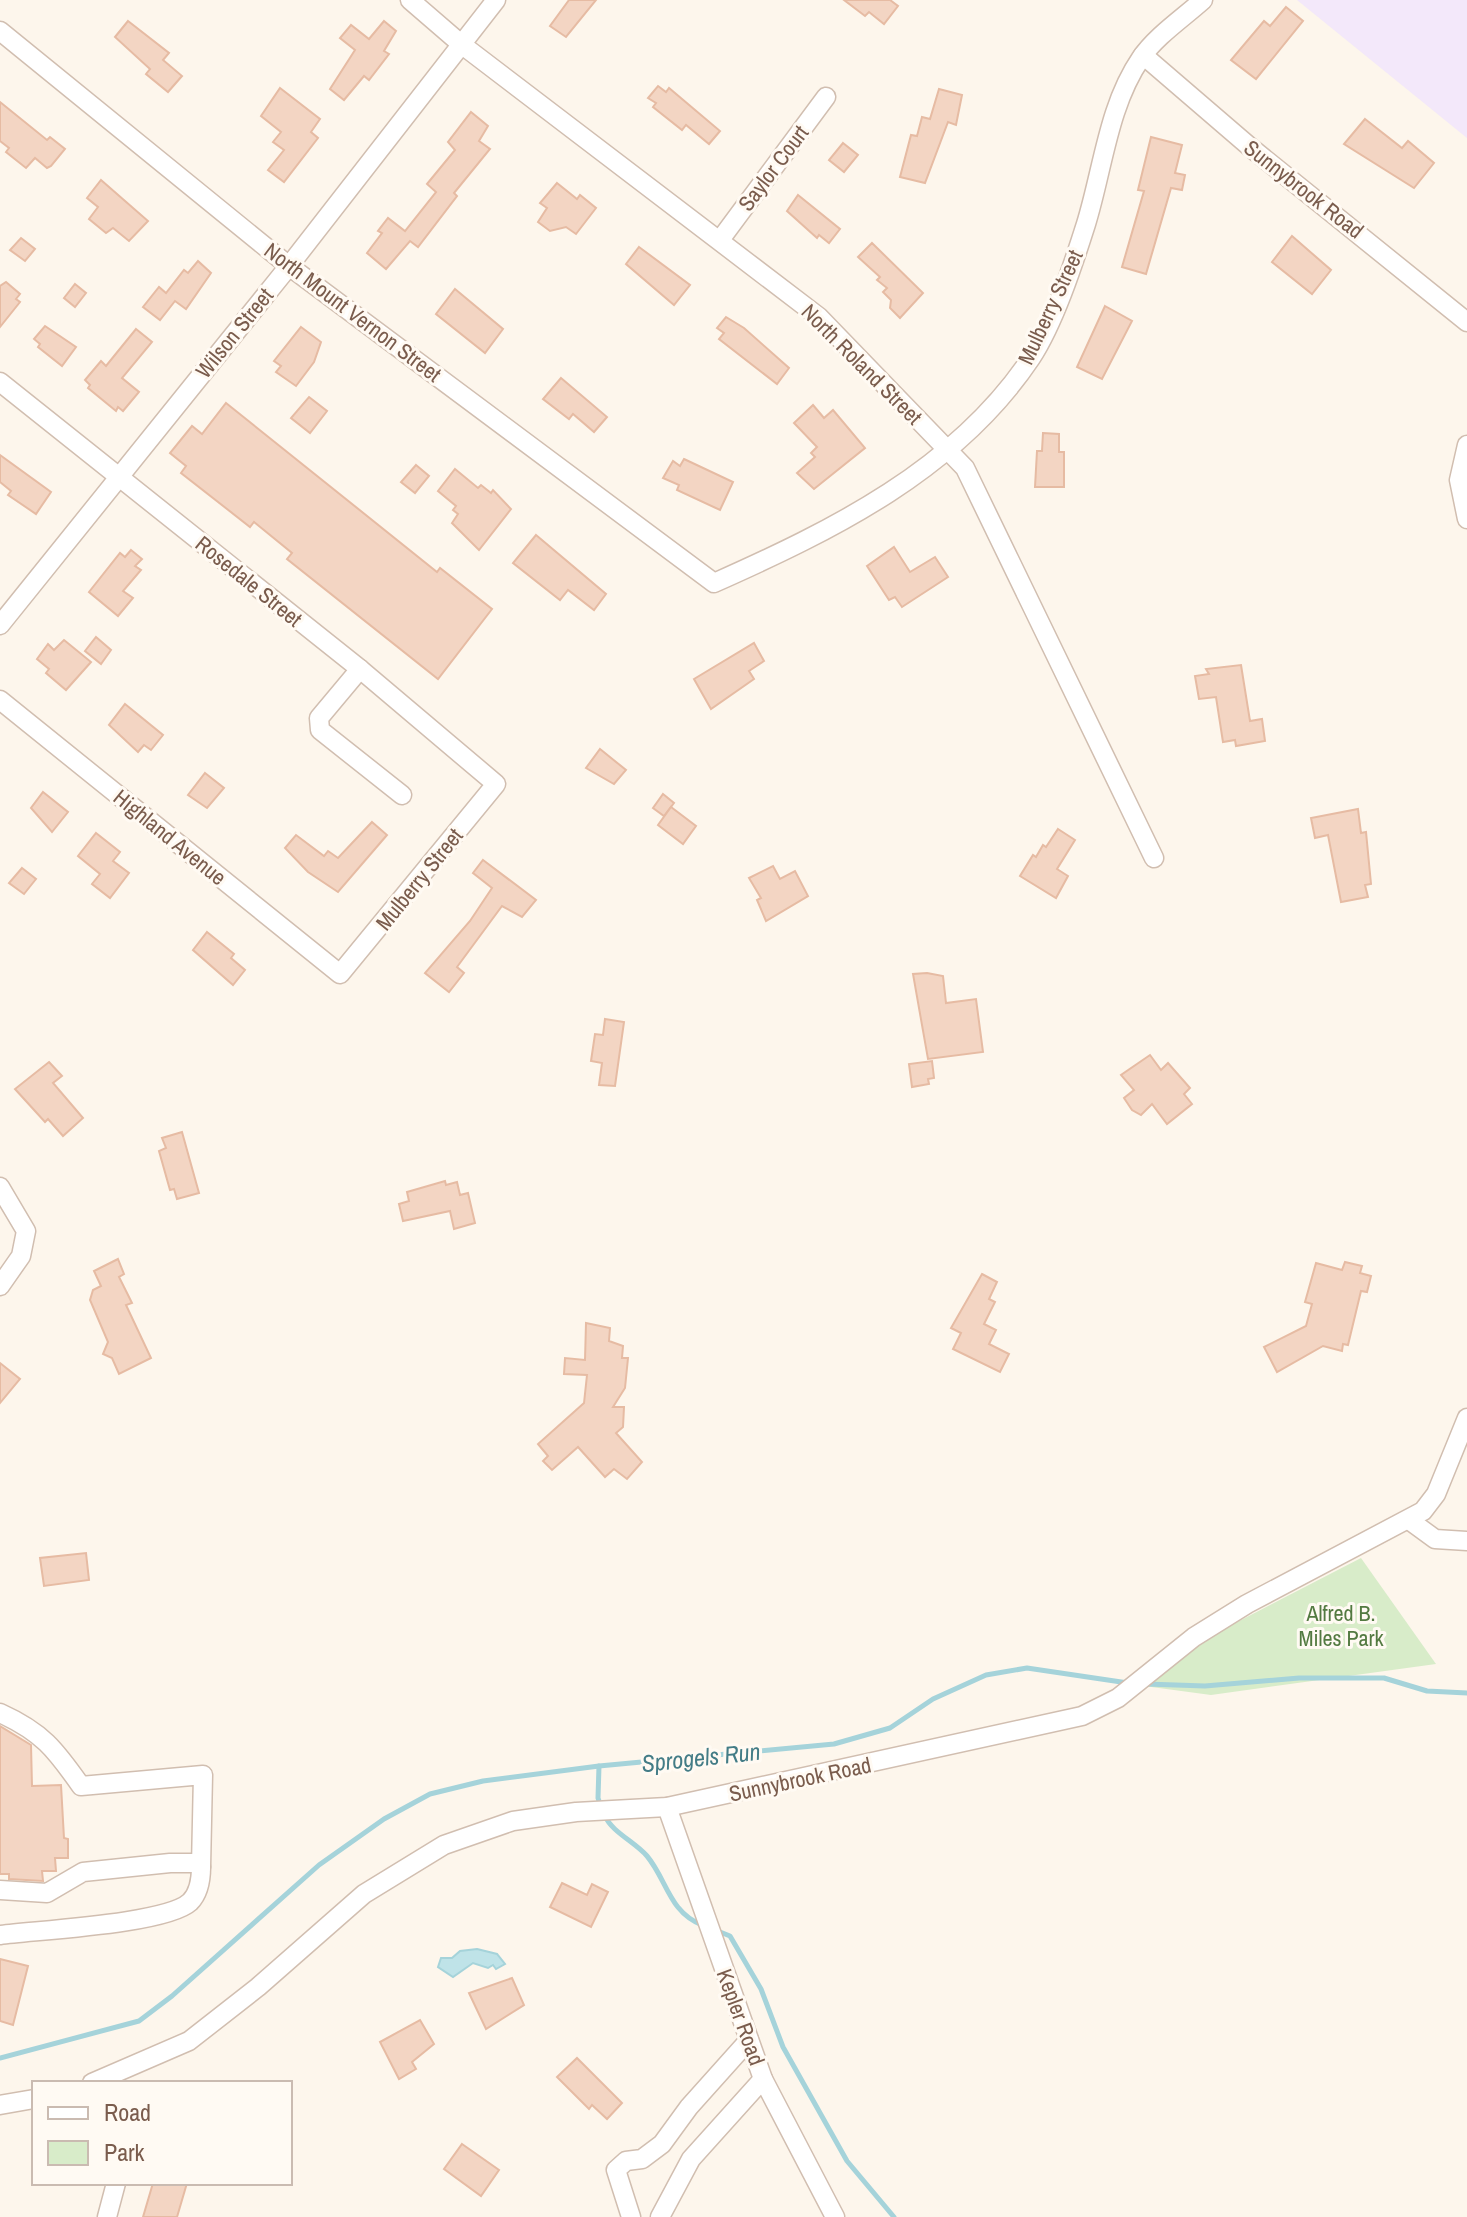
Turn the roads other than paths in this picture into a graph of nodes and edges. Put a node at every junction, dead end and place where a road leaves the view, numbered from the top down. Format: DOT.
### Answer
graph roads {
  1 [pos="410,0"];
  2 [pos="496,0"];
  3 [pos="1203,0"];
  4 [pos="0,31"];
  5 [pos="461,44"];
  6 [pos="1143,55"];
  7 [pos="826,97"];
  8 [pos="720,240"];
  9 [pos="289,266"];
  10 [pos="1467,322"];
  11 [pos="0,382"];
  12 [pos="1467,445"];
  13 [pos="946,448"];
  14 [pos="118,476"];
  15 [pos="1467,519"];
  16 [pos="714,583"];
  17 [pos="0,625"];
  18 [pos="360,669"];
  19 [pos="0,700"];
  20 [pos="496,784"];
  21 [pos="402,795"];
  22 [pos="1154,858"];
  23 [pos="340,974"];
  24 [pos="0,1187"];
  25 [pos="0,1286"];
  26 [pos="1467,1418"];
  27 [pos="1409,1520"];
  28 [pos="1467,1541"];
  29 [pos="0,1713"];
  30 [pos="667,1807"];
  31 [pos="201,1867"];
  32 [pos="0,1890"];
  33 [pos="39,1893"];
  34 [pos="41,1930"];
  35 [pos="0,1935"];
  36 [pos="749,2040"];
  37 [pos="763,2079"];
  38 [pos="97,2081"];
  39 [pos="32,2099"];
  40 [pos="0,2105"];
  41 [pos="115,2185"];
  42 [pos="107,2217"];
  43 [pos="631,2217"];
  44 [pos="660,2217"];
  45 [pos="835,2217"];
  1 -- 5 [label="street, North Roland Street"];
  2 -- 5 [label="street, Wilson Street"];
  3 -- 6 [label="street, Mulberry Street"];
  4 -- 9 [label="street, North Mount Vernon Street"];
  5 -- 8 [label="street, North Roland Street"];
  5 -- 9 [label="street, Wilson Street"];
  6 -- 10 [label="street, Sunnybrook Road"];
  6 -- 13 [label="street, Mulberry Street"];
  7 -- 8 [label="street, Saylor Court"];
  8 -- 13 [label="street, North Roland Street"];
  9 -- 14 [label="street, Wilson Street"];
  9 -- 16 [label="street, North Mount Vernon Street"];
  11 -- 14 [label="street, Rosedale Street"];
  12 -- 15 [label="street"];
  13 -- 16 [label="street, Mulberry Street"];
  13 -- 22 [label="street, North Roland Street"];
  14 -- 17 [label="street, Wilson Street"];
  14 -- 18 [label="street, Rosedale Street"];
  18 -- 20 [label="street, Rosedale Street"];
  18 -- 21 [label="street"];
  19 -- 23 [label="street, Highland Avenue"];
  20 -- 23 [label="street, Mulberry Street"];
  24 -- 25 [label="street"];
  26 -- 27 [label="street, Sunnybrook Road"];
  27 -- 28 [label="street"];
  27 -- 30 [label="street, Sunnybrook Road"];
  29 -- 31 [label="street"];
  30 -- 36 [label="street, Kepler Road"];
  30 -- 38 [label="street, Sunnybrook Road"];
  31 -- 33 [label="street"];
  31 -- 34 [label="street"];
  32 -- 33 [label="street"];
  33 -- 34 [label="street"];
  34 -- 35 [label="street"];
  36 -- 37 [label="street, Kepler Road"];
  36 -- 43 [label="street"];
  37 -- 44 [label="street"];
  37 -- 45 [label="street, Kepler Road"];
  39 -- 40 [label="street"];
  41 -- 42 [label="street"];
}
